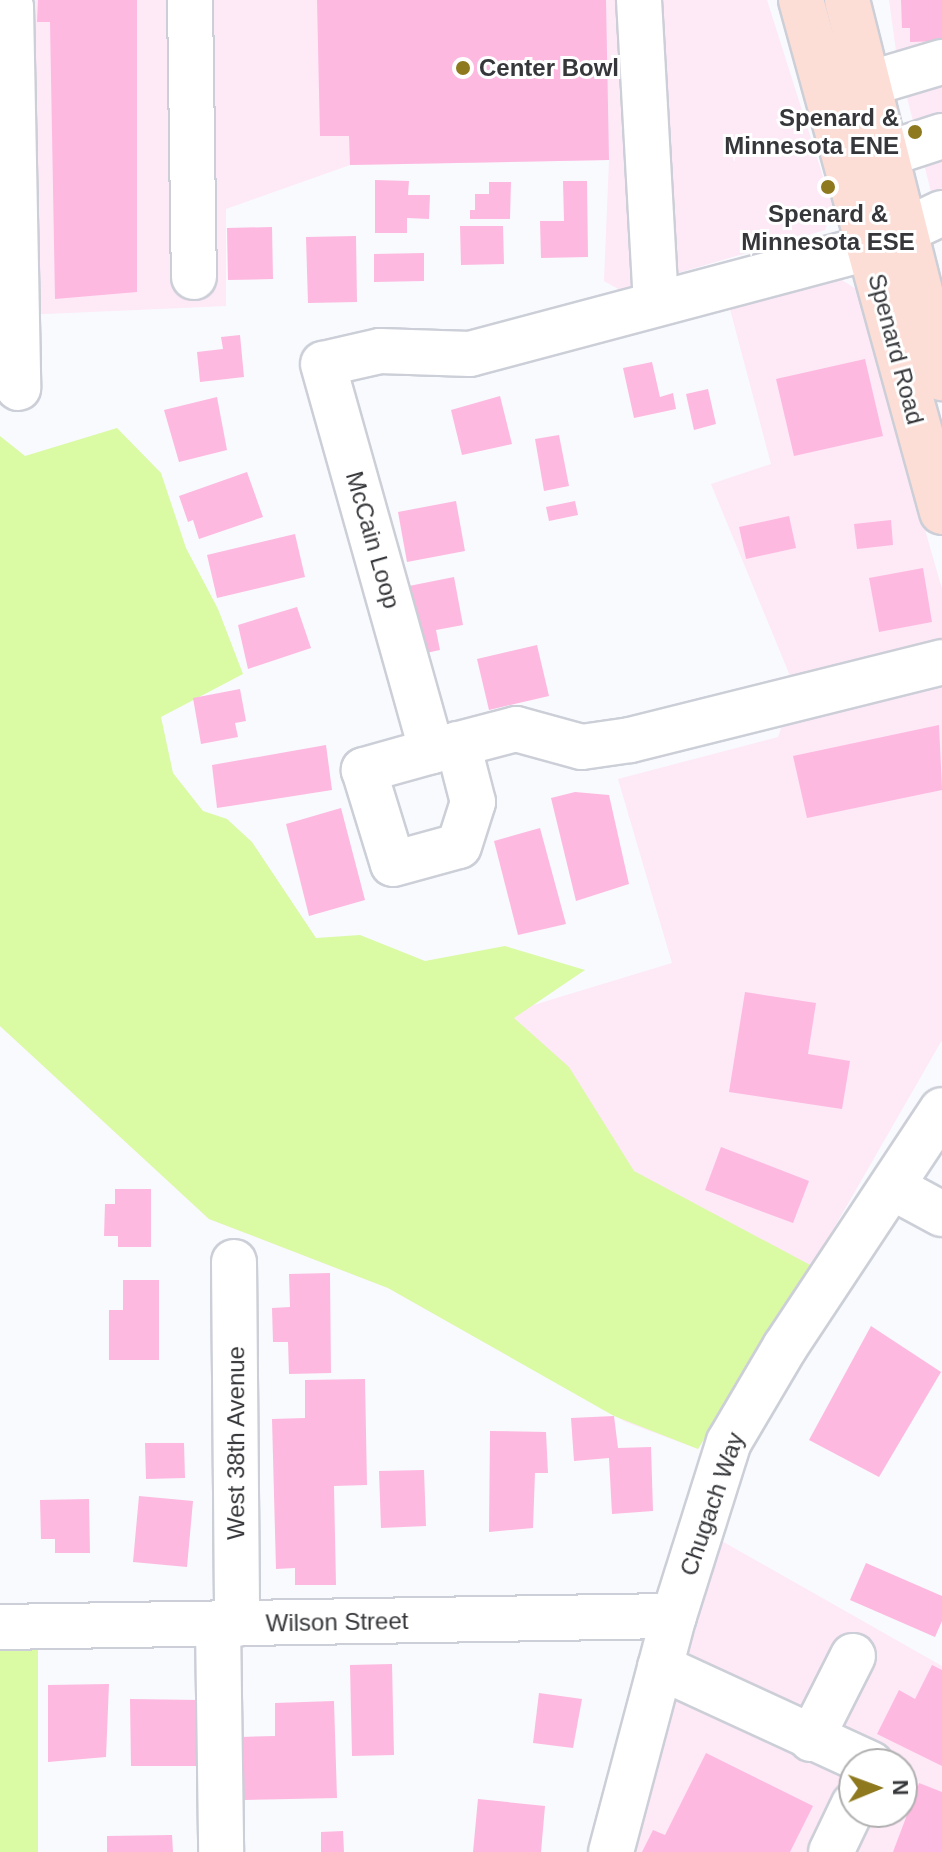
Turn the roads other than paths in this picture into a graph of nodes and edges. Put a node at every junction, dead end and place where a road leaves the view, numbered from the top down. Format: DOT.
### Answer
graph roads {
  1 [pos="5,0"];
  2 [pos="190,0"];
  3 [pos="639,0"];
  4 [pos="801,0"];
  5 [pos="847,0"];
  6 [pos="942,62"];
  7 [pos="868,84"];
  8 [pos="942,136"];
  9 [pos="887,154"];
  10 [pos="905,230"];
  11 [pos="194,277"];
  12 [pos="656,304"];
  13 [pos="942,378"];
  14 [pos="18,388"];
  15 [pos="942,512"];
  16 [pos="942,662"];
  17 [pos="942,1110"];
  18 [pos="892,1187"];
  19 [pos="942,1214"];
  20 [pos="234,1262"];
  21 [pos="674,1616"];
  22 [pos="228,1624"];
  23 [pos="0,1627"];
  24 [pos="853,1656"];
  25 [pos="660,1667"];
  26 [pos="811,1739"];
  27 [pos="838,1750"];
  28 [pos="842,1828"];
  29 [pos="221,1852"];
  30 [pos="611,1852"];
  31 [pos="831,1852"];
  1 -- 14 [label="street"];
  2 -- 11 [label="street"];
  3 -- 12 [label="street"];
  4 -- 10 [label="main road, Spenard Road"];
  5 -- 7 [label="main road, Spenard Road"];
  6 -- 7 [label="street"];
  7 -- 9 [label="main road, Spenard Road"];
  8 -- 9 [label="street"];
  9 -- 10 [label="main road, Spenard Road"];
  10 -- 12 [label="street, McCain Loop"];
  10 -- 13 [label="main road, Spenard Road"];
  10 -- 15 [label="main road, Spenard Road"];
  12 -- 16 [label="street, McCain Loop"];
  17 -- 18 [label="street, Chugach Way"];
  18 -- 19 [label="street"];
  18 -- 21 [label="street, Chugach Way"];
  20 -- 22 [label="street, West 38th Avenue"];
  21 -- 22 [label="street, Wilson Street"];
  21 -- 25 [label="street, Chugach Way"];
  22 -- 23 [label="street, Wilson Street"];
  22 -- 29 [label="street, West 38th Avenue"];
  24 -- 26 [label="street"];
  25 -- 26 [label="street"];
  25 -- 30 [label="street, Chugach Way"];
  26 -- 27 [label="street"];
  28 -- 31 [label="street"];
}
